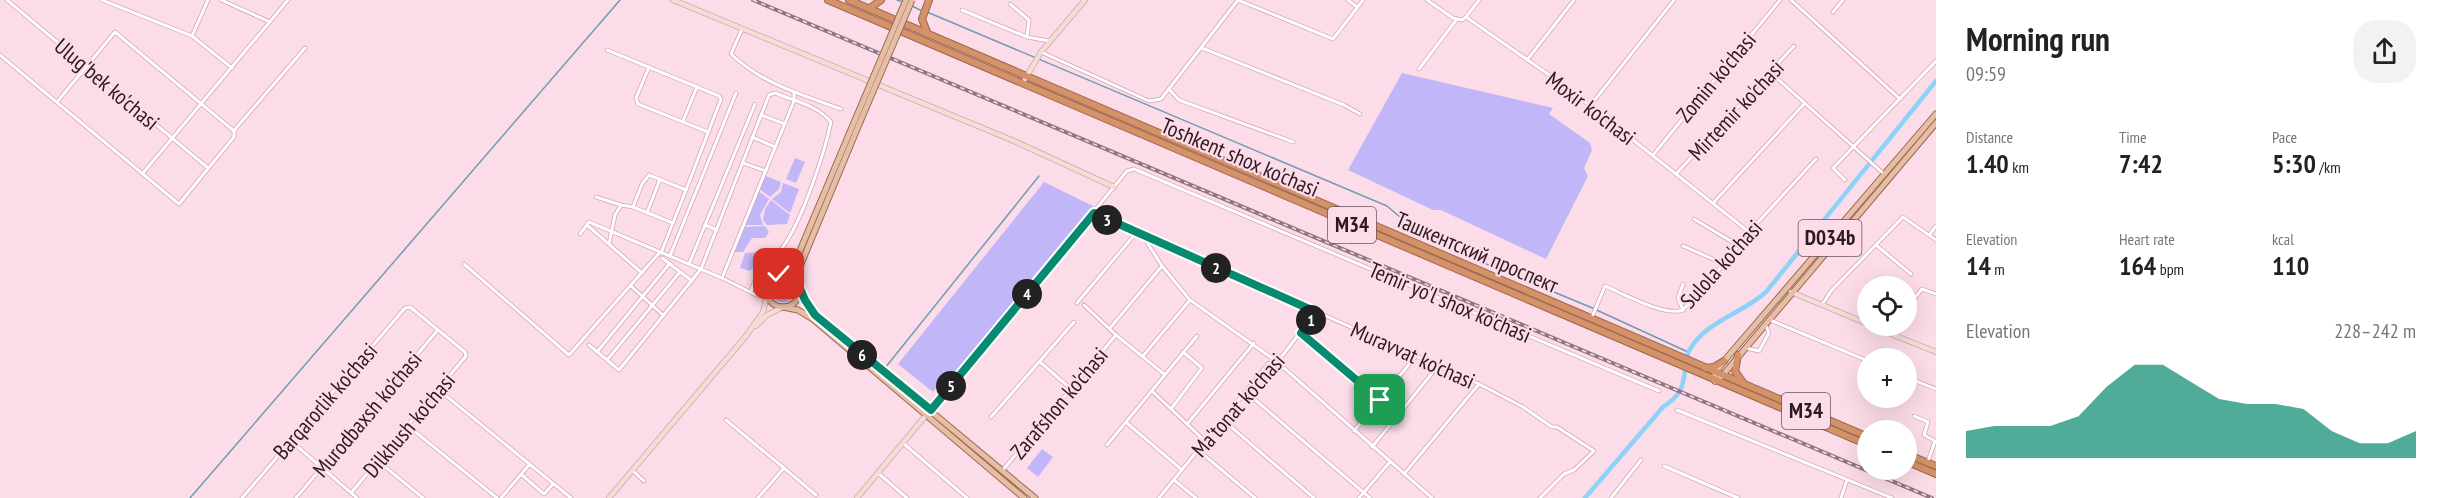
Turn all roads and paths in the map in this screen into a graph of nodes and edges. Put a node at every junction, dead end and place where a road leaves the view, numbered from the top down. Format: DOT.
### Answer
graph roads {
  1 [pos="7,0"];
  2 [pos="102,0"];
  3 [pos="208,0"];
  4 [pos="221,0"];
  5 [pos="288,0"];
  6 [pos="673,0"];
  7 [pos="828,0"];
  8 [pos="881,0"];
  9 [pos="906,0"];
  10 [pos="912,0"];
  11 [pos="928,0"];
  12 [pos="1085,0"];
  13 [pos="1238,0"];
  14 [pos="1348,0"];
  15 [pos="1363,0"];
  16 [pos="1427,0"];
  17 [pos="1479,0"];
  18 [pos="1574,0"];
  19 [pos="1674,0"];
  20 [pos="1780,0"];
  21 [pos="1791,0"];
  22 [pos="1844,0"];
  23 [pos="851,1"];
  24 [pos="1010,4"];
  25 [pos="1358,7"];
  26 [pos="868,8"];
  27 [pos="962,10"];
  28 [pos="1833,12"];
  29 [pos="1466,17"];
  30 [pos="1457,19"];
  31 [pos="270,22"];
  32 [pos="741,29"];
  33 [pos="930,34"];
  34 [pos="192,36"];
  35 [pos="1026,37"];
  36 [pos="1049,41"];
  37 [pos="1794,46"];
  38 [pos="304,48"];
  39 [pos="1202,48"];
  40 [pos="607,50"];
  41 [pos="1039,54"];
  42 [pos="0,55"];
  43 [pos="1527,61"];
  44 [pos="1936,62"];
  45 [pos="86,67"];
  46 [pos="649,67"];
  47 [pos="232,68"];
  48 [pos="1419,69"];
  49 [pos="1770,72"];
  50 [pos="1027,75"];
  51 [pos="1023,84"];
  52 [pos="697,87"];
  53 [pos="1168,89"];
  54 [pos="794,92"];
  55 [pos="736,93"];
  56 [pos="1900,99"];
  57 [pos="794,101"];
  58 [pos="57,102"];
  59 [pos="202,104"];
  60 [pos="755,104"];
  61 [pos="1804,104"];
  62 [pos="1590,106"];
  63 [pos="841,109"];
  64 [pos="1360,114"];
  65 [pos="1936,114"];
  66 [pos="761,115"];
  67 [pos="858,121"];
  68 [pos="683,122"];
  69 [pos="1936,123"];
  70 [pos="785,124"];
  71 [pos="234,131"];
  72 [pos="708,132"];
  73 [pos="752,137"];
  74 [pos="172,139"];
  75 [pos="1293,142"];
  76 [pos="775,147"];
  77 [pos="1853,147"];
  78 [pos="1653,155"];
  79 [pos="1816,159"];
  80 [pos="743,163"];
  81 [pos="208,168"];
  82 [pos="766,171"];
  83 [pos="142,173"];
  84 [pos="1677,173"];
  85 [pos="1884,174"];
  86 [pos="660,179"];
  87 [pos="1845,180"];
  88 [pos="1114,187"];
  89 [pos="686,190"];
  90 [pos="596,197"];
  91 [pos="1713,202"];
  92 [pos="621,205"];
  93 [pos="633,207"];
  94 [pos="647,213"];
  95 [pos="1094,213"];
  96 [pos="1694,219"];
  97 [pos="673,223"];
  98 [pos="587,225"];
  99 [pos="705,225"];
  100 [pos="1936,226"];
  101 [pos="717,230"];
  102 [pos="611,231"];
  103 [pos="1749,232"];
  104 [pos="1136,233"];
  105 [pos="580,234"];
  106 [pos="1930,234"];
  107 [pos="1143,236"];
  108 [pos="1936,240"];
  109 [pos="609,244"];
  110 [pos="1876,245"];
  111 [pos="1683,246"];
  112 [pos="1739,246"];
  113 [pos="661,252"];
  114 [pos="670,256"];
  115 [pos="662,258"];
  116 [pos="670,263"];
  117 [pos="464,264"];
  118 [pos="689,264"];
  119 [pos="1724,264"];
  120 [pos="1162,266"];
  121 [pos="701,269"];
  122 [pos="680,272"];
  123 [pos="642,273"];
  124 [pos="779,274"];
  125 [pos="1911,274"];
  126 [pos="722,278"];
  127 [pos="692,281"];
  128 [pos="1683,284"];
  129 [pos="631,286"];
  130 [pos="800,286"];
  131 [pos="751,292"];
  132 [pos="1791,292"];
  133 [pos="1936,294"];
  134 [pos="767,295"];
  135 [pos="1917,295"];
  136 [pos="643,296"];
  137 [pos="1190,300"];
  138 [pos="1077,303"];
  139 [pos="652,304"];
  140 [pos="1084,305"];
  141 [pos="1822,305"];
  142 [pos="783,307"];
  143 [pos="1683,310"];
  144 [pos="1316,312"];
  145 [pos="663,315"];
  146 [pos="1591,320"];
  147 [pos="1857,320"];
  148 [pos="1767,321"];
  149 [pos="1074,322"];
  150 [pos="1110,328"];
  151 [pos="437,331"];
  152 [pos="1301,333"];
  153 [pos="1116,335"];
  154 [pos="746,336"];
  155 [pos="1197,336"];
  156 [pos="1896,336"];
  157 [pos="1254,343"];
  158 [pos="589,345"];
  159 [pos="1744,348"];
  160 [pos="597,352"];
  161 [pos="1183,352"];
  162 [pos="1936,352"];
  163 [pos="1738,355"];
  164 [pos="1416,356"];
  165 [pos="1143,357"];
  166 [pos="1857,357"];
  167 [pos="607,360"];
  168 [pos="1276,361"];
  169 [pos="1724,361"];
  170 [pos="1040,362"];
  171 [pos="1438,366"];
  172 [pos="873,368"];
  173 [pos="1703,368"];
  174 [pos="1164,374"];
  175 [pos="1718,374"];
  176 [pos="1715,381"];
  177 [pos="1917,381"];
  178 [pos="1479,384"];
  179 [pos="1070,388"];
  180 [pos="1743,388"];
  181 [pos="1936,389"];
  182 [pos="439,390"];
  183 [pos="1659,391"];
  184 [pos="1153,392"];
  185 [pos="1246,392"];
  186 [pos="1380,400"];
  187 [pos="1171,409"];
  188 [pos="1677,410"];
  189 [pos="929,412"];
  190 [pos="1914,416"];
  191 [pos="991,417"];
  192 [pos="726,420"];
  193 [pos="1223,420"];
  194 [pos="1127,423"];
  195 [pos="1188,423"];
  196 [pos="408,426"];
  197 [pos="1354,431"];
  198 [pos="1857,433"];
  199 [pos="1857,440"];
  200 [pos="291,441"];
  201 [pos="1205,441"];
  202 [pos="903,443"];
  203 [pos="1107,445"];
  204 [pos="1372,447"];
  205 [pos="1198,450"];
  206 [pos="1917,458"];
  207 [pos="1641,460"];
  208 [pos="378,461"];
  209 [pos="1390,462"];
  210 [pos="1928,463"];
  211 [pos="529,465"];
  212 [pos="1664,466"];
  213 [pos="1917,466"];
  214 [pos="1936,466"];
  215 [pos="322,467"];
  216 [pos="784,468"];
  217 [pos="632,470"];
  218 [pos="1182,470"];
  219 [pos="1002,471"];
  220 [pos="878,473"];
  221 [pos="1404,474"];
  222 [pos="1936,474"];
  223 [pos="522,475"];
  224 [pos="1174,480"];
  225 [pos="1847,480"];
  226 [pos="644,481"];
  227 [pos="553,484"];
  228 [pos="1364,492"];
  229 [pos="351,493"];
  230 [pos="544,494"];
  231 [pos="816,495"];
  232 [pos="242,498"];
  233 [pos="296,498"];
  234 [pos="357,498"];
  235 [pos="423,498"];
  236 [pos="497,498"];
  237 [pos="501,498"];
  238 [pos="540,498"];
  239 [pos="571,498"];
  240 [pos="609,498"];
  241 [pos="758,498"];
  242 [pos="857,498"];
  243 [pos="908,498"];
  244 [pos="967,498"];
  245 [pos="1024,498"];
  246 [pos="1035,498"];
  247 [pos="1159,498"];
  248 [pos="1196,498"];
  249 [pos="1255,498"];
  250 [pos="1314,498"];
  251 [pos="1359,498"];
  252 [pos="1370,498"];
  253 [pos="1432,498"];
  254 [pos="1540,498"];
  255 [pos="1611,498"];
  256 [pos="1738,498"];
  257 [pos="1841,498"];
  258 [pos="1892,498"];
  1 -- 45 [label="street, Ulug'bek ko'chasi"];
  2 -- 34 [label="street"];
  3 -- 34 [label="street"];
  4 -- 31 [label="street"];
  5 -- 31 [label="street"];
  6 -- 32 [label="street"];
  7 -- 51 [label="highway, Toshkent shox ko'chasi / M34"];
  8 -- 26 [label="highway"];
  9 -- 67 [label="main road, bridge"];
  10 -- 67 [label="main road, bridge"];
  11 -- 33 [label="highway"];
  12 -- 36 [label="street"];
  13 -- 25 [label="street"];
  13 -- 39 [label="street"];
  14 -- 25 [label="street"];
  15 -- 25 [label="street"];
  16 -- 30 [label="street"];
  17 -- 29 [label="street"];
  18 -- 43 [label="street"];
  19 -- 62 [label="street"];
  20 -- 78 [label="street, Zomin ko'chasi"];
  21 -- 56 [label="street"];
  22 -- 28 [label="street"];
  23 -- 26 [label="highway, M34"];
  24 -- 35 [label="street"];
  26 -- 33 [label="highway, M34"];
  27 -- 35 [label="street"];
  29 -- 30 [label="street"];
  29 -- 43 [label="street, Moxir ko'chasi"];
  30 -- 48 [label="street"];
  31 -- 47 [label="street"];
  32 -- 54 [label="street"];
  32 -- 88 [label="street"];
  33 -- 50 [label="highway, M34"];
  34 -- 47 [label="street"];
  35 -- 36 [label="street"];
  36 -- 41 [label="street"];
  37 -- 49 [label="street, Mirtemir ko'chasi"];
  38 -- 71 [label="street"];
  39 -- 53 [label="street"];
  39 -- 64 [label="street"];
  40 -- 46 [label="street"];
  41 -- 50 [label="street"];
  41 -- 53 [label="street"];
  42 -- 58 [label="street"];
  43 -- 62 [label="street, Moxir ko'chasi"];
  44 -- 56 [label="street"];
  45 -- 58 [label="street"];
  45 -- 59 [label="street"];
  45 -- 74 [label="street, Ulug'bek ko'chasi"];
  46 -- 52 [label="street"];
  46 -- 68 [label="street"];
  47 -- 59 [label="street"];
  49 -- 61 [label="street"];
  49 -- 84 [label="street, Mirtemir ko'chasi"];
  50 -- 51 [label="street"];
  50 -- 146 [label="highway, Ташкентский проспект / M34"];
  51 -- 176 [label="highway, Toshkent shox ko'chasi / M34"];
  52 -- 68 [label="street"];
  52 -- 72 [label="street"];
  53 -- 75 [label="street"];
  54 -- 57 [label="street"];
  54 -- 63 [label="street"];
  55 -- 114 [label="street"];
  56 -- 77 [label="street"];
  57 -- 66 [label="street"];
  57 -- 70 [label="street"];
  57 -- 131 [label="street"];
  58 -- 83 [label="street"];
  59 -- 71 [label="street"];
  59 -- 74 [label="street"];
  60 -- 99 [label="street"];
  61 -- 77 [label="street"];
  61 -- 91 [label="street"];
  62 -- 78 [label="street, Moxir ko'chasi"];
  65 -- 85 [label="main road, D034b"];
  66 -- 70 [label="street"];
  66 -- 73 [label="street"];
  67 -- 124 [label="main road"];
  67 -- 130 [label="main road"];
  68 -- 72 [label="street"];
  69 -- 132 [label="main road, D034b"];
  70 -- 76 [label="street"];
  71 -- 81 [label="street"];
  72 -- 89 [label="street"];
  73 -- 76 [label="street"];
  73 -- 80 [label="street"];
  74 -- 81 [label="street, Ulug'bek ko'chasi"];
  74 -- 83 [label="street"];
  76 -- 82 [label="street"];
  77 -- 85 [label="street"];
  77 -- 87 [label="street"];
  78 -- 84 [label="street, Moxir ko'chasi"];
  79 -- 103 [label="street, Sulola ko'chasi"];
  80 -- 82 [label="street"];
  80 -- 101 [label="street"];
  81 -- 83 [label="street"];
  82 -- 126 [label="street"];
  84 -- 91 [label="street, Moxir ko'chasi"];
  85 -- 169 [label="main road, D034b"];
  86 -- 89 [label="street"];
  86 -- 93 [label="street"];
  86 -- 94 [label="street"];
  88 -- 95 [label="street"];
  88 -- 183 [label="street, Temir yo'l shox ko'chasi"];
  89 -- 97 [label="street"];
  90 -- 92 [label="street"];
  91 -- 103 [label="street, Moxir ko'chasi"];
  92 -- 93 [label="street"];
  92 -- 102 [label="street"];
  93 -- 94 [label="street"];
  94 -- 97 [label="street"];
  95 -- 104 [label="street, Muravvat ko'chasi"];
  95 -- 189 [label="street"];
  96 -- 112 [label="street"];
  97 -- 113 [label="street"];
  98 -- 102 [label="street"];
  98 -- 105 [label="street"];
  98 -- 109 [label="street"];
  99 -- 101 [label="street"];
  99 -- 118 [label="street"];
  100 -- 106 [label="street"];
  101 -- 121 [label="street"];
  102 -- 109 [label="street"];
  102 -- 113 [label="street"];
  103 -- 112 [label="street, Sulola ko'chasi"];
  104 -- 107 [label="street, Muravvat ko'chasi"];
  104 -- 138 [label="street"];
  106 -- 108 [label="street"];
  106 -- 110 [label="street"];
  107 -- 120 [label="street"];
  107 -- 144 [label="street, Muravvat ko'chasi"];
  109 -- 123 [label="street"];
  110 -- 125 [label="street"];
  110 -- 141 [label="street"];
  111 -- 119 [label="street"];
  112 -- 119 [label="street, Sulola ko'chasi"];
  113 -- 114 [label="street"];
  113 -- 123 [label="street"];
  114 -- 118 [label="street"];
  115 -- 116 [label="street"];
  116 -- 122 [label="street"];
  116 -- 136 [label="street"];
  117 -- 129 [label="street"];
  118 -- 121 [label="street"];
  119 -- 143 [label="street, Sulola ko'chasi"];
  120 -- 137 [label="street"];
  120 -- 150 [label="street"];
  121 -- 126 [label="street"];
  121 -- 127 [label="street"];
  122 -- 127 [label="street"];
  122 -- 139 [label="street"];
  123 -- 129 [label="street"];
  124 -- 130 [label="main road"];
  124 -- 134 [label="main road"];
  126 -- 131 [label="street"];
  127 -- 145 [label="street"];
  128 -- 143 [label="street"];
  129 -- 136 [label="street"];
  130 -- 142 [label="main road"];
  130 -- 172 [label="main road"];
  131 -- 134 [label="street"];
  132 -- 141 [label="street"];
  132 -- 148 [label="main road, D034b"];
  133 -- 135 [label="street"];
  134 -- 142 [label="main road"];
  134 -- 154 [label="street"];
  136 -- 139 [label="street"];
  136 -- 160 [label="street"];
  137 -- 157 [label="street"];
  137 -- 165 [label="street"];
  139 -- 145 [label="street"];
  139 -- 167 [label="street"];
  140 -- 150 [label="street"];
  141 -- 147 [label="street"];
  142 -- 154 [label="street"];
  142 -- 172 [label="main road"];
  143 -- 146 [label="street, Sulola ko'chasi"];
  144 -- 152 [label="street, Ma'tonat ko'chasi"];
  144 -- 164 [label="street, Muravvat ko'chasi"];
  145 -- 167 [label="street"];
  146 -- 173 [label="highway, Ташкентский проспект / M34"];
  148 -- 159 [label="main road, D034b"];
  148 -- 159 [label="street"];
  148 -- 166 [label="street"];
  149 -- 170 [label="street"];
  150 -- 153 [label="street"];
  151 -- 182 [label="street, Dilkhush ko'chasi"];
  151 -- 200 [label="street, Barqarorlik ko'chasi"];
  151 -- 215 [label="street, Murodbaxsh ko'chasi"];
  152 -- 168 [label="street, Ma'tonat ko'chasi"];
  152 -- 186 [label="street"];
  153 -- 165 [label="street"];
  153 -- 179 [label="street, Zarafshon ko'chasi"];
  154 -- 217 [label="street"];
  155 -- 161 [label="street"];
  156 -- 162 [label="street"];
  157 -- 168 [label="street"];
  157 -- 195 [label="street"];
  158 -- 160 [label="street"];
  159 -- 163 [label="main road, D034b"];
  160 -- 167 [label="street"];
  161 -- 174 [label="street"];
  161 -- 187 [label="street"];
  163 -- 175 [label="main road, D034b"];
  163 -- 180 [label="highway"];
  164 -- 171 [label="street, Muravvat ko'chasi"];
  164 -- 186 [label="street"];
  165 -- 174 [label="street"];
  168 -- 185 [label="street, Ma'tonat ko'chasi"];
  168 -- 197 [label="street"];
  169 -- 173 [label="highway"];
  169 -- 175 [label="main road, D034b"];
  170 -- 179 [label="street"];
  170 -- 191 [label="street"];
  171 -- 178 [label="street, Muravvat ko'chasi"];
  171 -- 204 [label="street"];
  172 -- 189 [label="main road"];
  173 -- 175 [label="highway, M34"];
  174 -- 184 [label="street"];
  175 -- 176 [label="main road, D034b"];
  175 -- 180 [label="highway, M34"];
  176 -- 180 [label="highway, M34"];
  177 -- 181 [label="street"];
  178 -- 221 [label="street"];
  178 -- 254 [label="street, Muravvat ko'chasi"];
  179 -- 219 [label="street, Zarafshon ko'chasi"];
  180 -- 198 [label="highway, M34"];
  180 -- 199 [label="highway, M34"];
  182 -- 196 [label="street, Dilkhush ko'chasi"];
  182 -- 211 [label="street"];
  184 -- 187 [label="street"];
  184 -- 194 [label="street"];
  185 -- 193 [label="street, Ma'tonat ko'chasi"];
  185 -- 228 [label="street"];
  186 -- 197 [label="street"];
  187 -- 195 [label="street"];
  188 -- 225 [label="street"];
  189 -- 202 [label="street"];
  189 -- 219 [label="main road"];
  189 -- 245 [label="main road"];
  190 -- 210 [label="street"];
  192 -- 216 [label="street"];
  193 -- 201 [label="street, Ma'tonat ko'chasi"];
  193 -- 250 [label="street"];
  194 -- 203 [label="street"];
  194 -- 218 [label="street"];
  195 -- 201 [label="street"];
  196 -- 208 [label="street, Dilkhush ko'chasi"];
  196 -- 236 [label="street"];
  197 -- 204 [label="street"];
  200 -- 215 [label="street"];
  200 -- 232 [label="street, Barqarorlik ko'chasi"];
  201 -- 205 [label="street, Ma'tonat ko'chasi"];
  202 -- 220 [label="street"];
  202 -- 244 [label="street"];
  204 -- 209 [label="street"];
  205 -- 218 [label="street, Ma'tonat ko'chasi"];
  205 -- 249 [label="street"];
  206 -- 210 [label="highway"];
  207 -- 255 [label="street"];
  208 -- 229 [label="street, Dilkhush ko'chasi"];
  208 -- 235 [label="street"];
  209 -- 221 [label="street"];
  209 -- 228 [label="street"];
  210 -- 214 [label="highway"];
  211 -- 223 [label="street"];
  211 -- 227 [label="street"];
  212 -- 256 [label="street"];
  213 -- 222 [label="highway"];
  215 -- 229 [label="street"];
  215 -- 233 [label="street, Murodbaxsh ko'chasi"];
  216 -- 231 [label="street"];
  216 -- 241 [label="street"];
  217 -- 226 [label="street"];
  217 -- 240 [label="street"];
  218 -- 224 [label="street, Ma'tonat ko'chasi"];
  219 -- 246 [label="main road"];
  220 -- 242 [label="street"];
  220 -- 243 [label="street"];
  221 -- 253 [label="street"];
  223 -- 230 [label="street"];
  223 -- 237 [label="street"];
  224 -- 247 [label="street, Ma'tonat ko'chasi"];
  224 -- 248 [label="street"];
  225 -- 257 [label="street"];
  225 -- 258 [label="street"];
  227 -- 230 [label="street"];
  227 -- 239 [label="street"];
  228 -- 251 [label="street"];
  228 -- 252 [label="street"];
  229 -- 234 [label="street"];
  230 -- 238 [label="street"];
}
